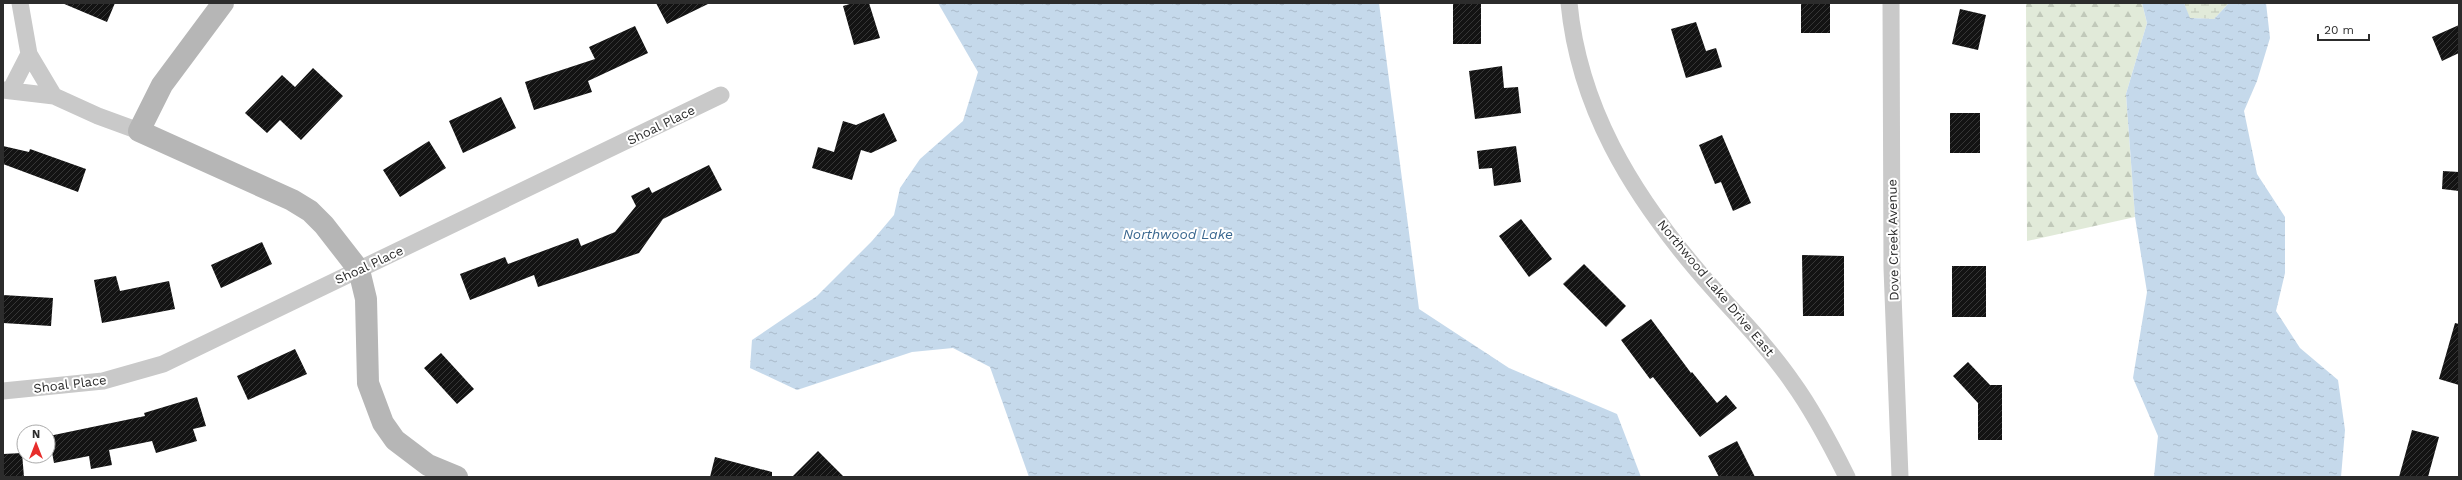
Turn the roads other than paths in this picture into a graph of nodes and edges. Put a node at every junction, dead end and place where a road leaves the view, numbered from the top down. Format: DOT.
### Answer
graph roads {
  1 [pos="20,3"];
  2 [pos="223,3"];
  3 [pos="1569,3"];
  4 [pos="1891,3"];
  5 [pos="29,54"];
  6 [pos="7,90"];
  7 [pos="721,95"];
  8 [pos="54,96"];
  9 [pos="139,131"];
  10 [pos="359,270"];
  11 [pos="3,391"];
  12 [pos="457,477"];
  13 [pos="1847,477"];
  14 [pos="1900,477"];
  1 -- 5 [label="street"];
  2 -- 9 [label="street"];
  3 -- 13 [label="street, Northwood Lake Drive East"];
  4 -- 14 [label="street, Dove Creek Avenue"];
  5 -- 6 [label="street"];
  5 -- 8 [label="street"];
  6 -- 8 [label="street"];
  7 -- 10 [label="street, Shoal Place"];
  8 -- 9 [label="street"];
  9 -- 10 [label="street"];
  10 -- 11 [label="street, Shoal Place"];
  10 -- 12 [label="street"];
}
